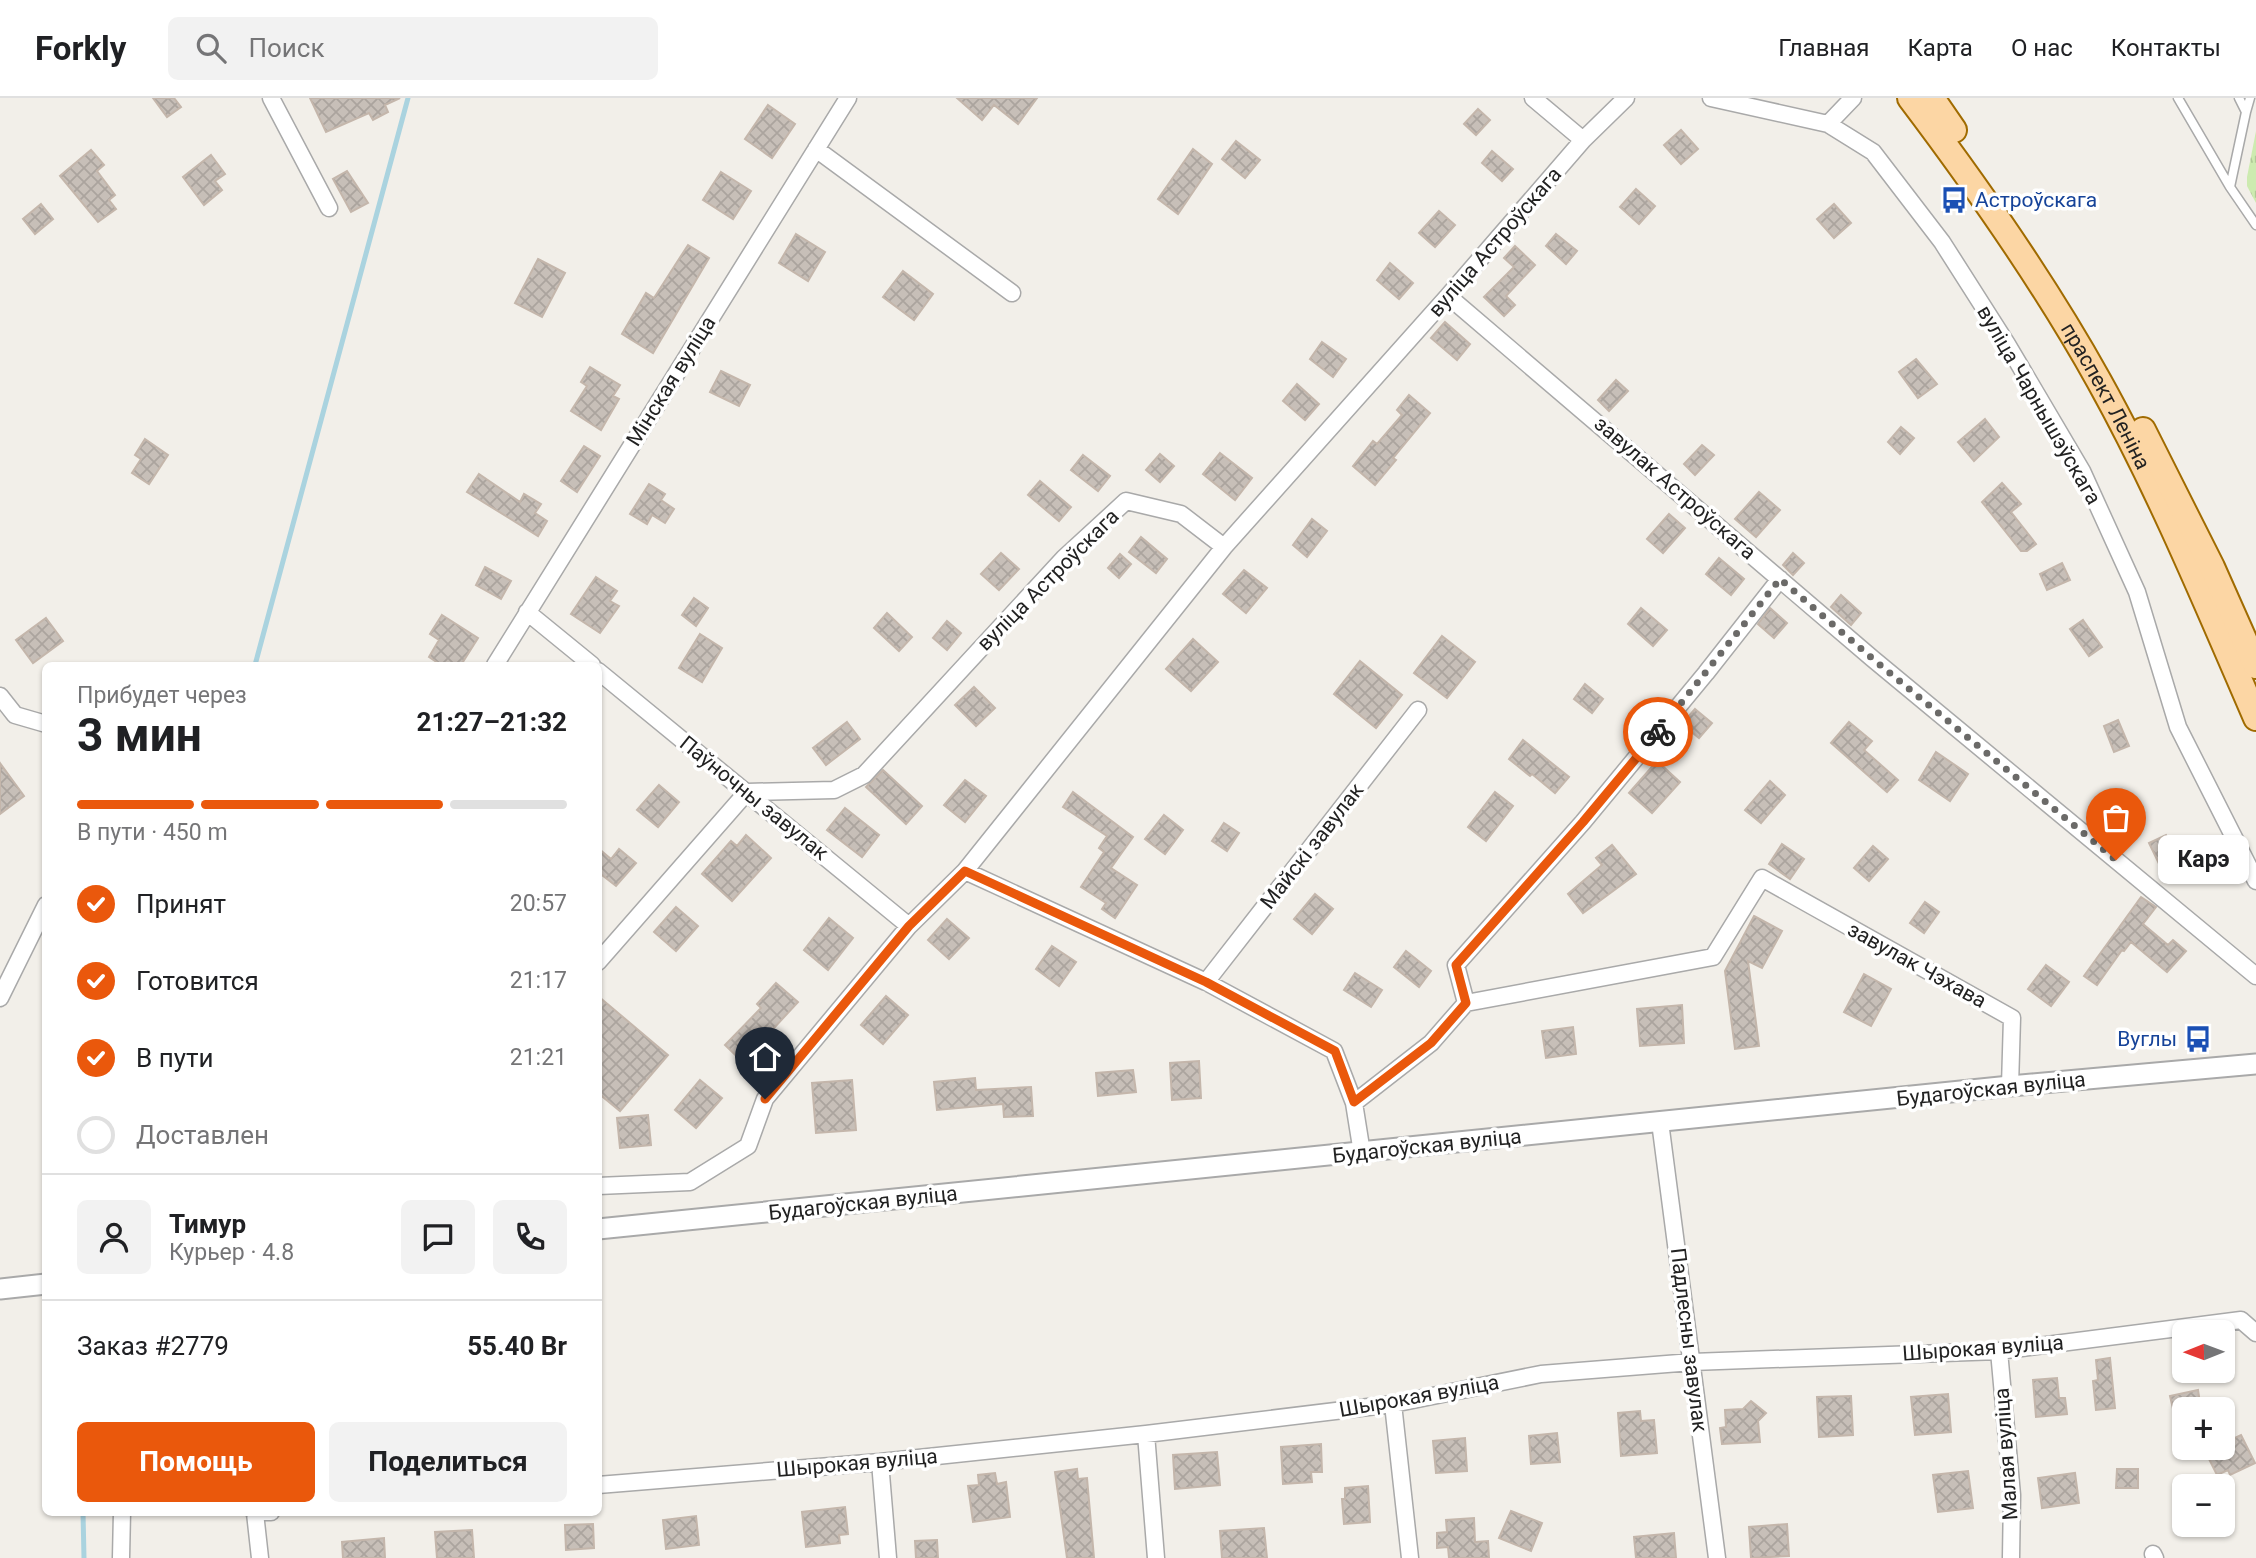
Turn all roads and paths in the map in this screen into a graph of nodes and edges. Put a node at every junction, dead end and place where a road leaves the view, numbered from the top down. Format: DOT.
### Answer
graph roads {
  1 [pos="271,98"];
  2 [pos="848,98"];
  3 [pos="1533,98"];
  4 [pos="1626,98"];
  5 [pos="1711,98"];
  6 [pos="1853,98"];
  7 [pos="1910,98"];
  8 [pos="1932,98"];
  9 [pos="2178,98"];
  10 [pos="2239,98"];
  11 [pos="2250,98"];
  12 [pos="2246,112"];
  13 [pos="1828,124"];
  14 [pos="1583,140"];
  15 [pos="816,149"];
  16 [pos="2230,187"];
  17 [pos="329,208"];
  18 [pos="2256,225"];
  19 [pos="1012,293"];
  20 [pos="1448,296"];
  21 [pos="1224,547"];
  22 [pos="1780,579"];
  23 [pos="527,612"];
  24 [pos="497,662"];
  25 [pos="588,662"];
  26 [pos="2256,666"];
  27 [pos="602,674"];
  28 [pos="0,696"];
  29 [pos="1418,710"];
  30 [pos="2256,718"];
  31 [pos="42,723"];
  32 [pos="747,792"];
  33 [pos="965,871"];
  34 [pos="2256,881"];
  35 [pos="42,913"];
  36 [pos="909,926"];
  37 [pos="602,957"];
  38 [pos="2256,976"];
  39 [pos="1206,982"];
  40 [pos="0,998"];
  41 [pos="1466,1003"];
  42 [pos="2256,1064"];
  43 [pos="2010,1086"];
  44 [pos="1354,1102"];
  45 [pos="1660,1122"];
  46 [pos="1362,1153"];
  47 [pos="602,1186"];
  48 [pos="602,1229"];
  49 [pos="42,1284"];
  50 [pos="0,1289"];
  51 [pos="2256,1333"];
  52 [pos="1999,1351"];
  53 [pos="1692,1362"];
  54 [pos="1393,1404"];
  55 [pos="1146,1434"];
  56 [pos="880,1462"];
  57 [pos="602,1485"];
  58 [pos="122,1516"];
  59 [pos="260,1516"];
  60 [pos="121,1558"];
  61 [pos="260,1558"];
  62 [pos="888,1558"];
  63 [pos="1156,1558"];
  64 [pos="1410,1558"];
  65 [pos="1717,1558"];
  66 [pos="2011,1558"];
  1 -- 17 [label="street"];
  2 -- 15 [label="street, Мінская вуліца"];
  3 -- 14 [label="street"];
  4 -- 14 [label="street, вуліца Астроўскага"];
  5 -- 13 [label="street"];
  6 -- 13 [label="street"];
  7 -- 30 [label="main road, праспект Леніна"];
  8 -- 26 [label="main road, праспект Леніна"];
  9 -- 16 [label="lane"];
  10 -- 12 [label="lane"];
  11 -- 12 [label="lane"];
  12 -- 16 [label="lane"];
  13 -- 34 [label="street, вуліца Чарнышэўскага"];
  14 -- 20 [label="street, вуліца Астроўскага"];
  15 -- 19 [label="street"];
  15 -- 23 [label="street, Мінская вуліца"];
  16 -- 18 [label="lane"];
  20 -- 21 [label="street, вуліца Астроўскага"];
  20 -- 22 [label="street, завулак Астроўскага"];
  21 -- 32 [label="street, вуліца Астроўскага"];
  21 -- 33 [label="street"];
  22 -- 38 [label="street, завулак Астроўскага"];
  22 -- 41 [label="street"];
  23 -- 24 [label="street, Мінская вуліца"];
  23 -- 25 [label="street"];
  27 -- 32 [label="street, Паўночны завулак"];
  28 -- 31 [label="street"];
  29 -- 39 [label="street, Майскі завулак"];
  32 -- 36 [label="street, Паўночны завулак"];
  32 -- 37 [label="street"];
  33 -- 36 [label="street"];
  33 -- 39 [label="street"];
  35 -- 40 [label="street"];
  36 -- 47 [label="street"];
  39 -- 44 [label="street"];
  41 -- 43 [label="street, завулак Чэхава"];
  41 -- 44 [label="street"];
  42 -- 43 [label="street, Будагоўская вуліца"];
  43 -- 45 [label="street, Будагоўская вуліца"];
  44 -- 46 [label="street"];
  45 -- 46 [label="street, Будагоўская вуліца"];
  45 -- 53 [label="street, Падлесны завулак"];
  46 -- 48 [label="street, Будагоўская вуліца"];
  49 -- 50 [label="street"];
  51 -- 52 [label="street, Шырокая вуліца"];
  52 -- 53 [label="street, Шырокая вуліца"];
  52 -- 66 [label="street, Малая вуліца"];
  53 -- 54 [label="street, Шырокая вуліца"];
  53 -- 65 [label="street, Падлесны завулак"];
  54 -- 55 [label="street, Шырокая вуліца"];
  54 -- 64 [label="street"];
  55 -- 56 [label="street, Шырокая вуліца"];
  55 -- 63 [label="street"];
  56 -- 57 [label="street, Шырокая вуліца"];
  56 -- 62 [label="street"];
  58 -- 60 [label="street"];
  59 -- 61 [label="street"];
}
